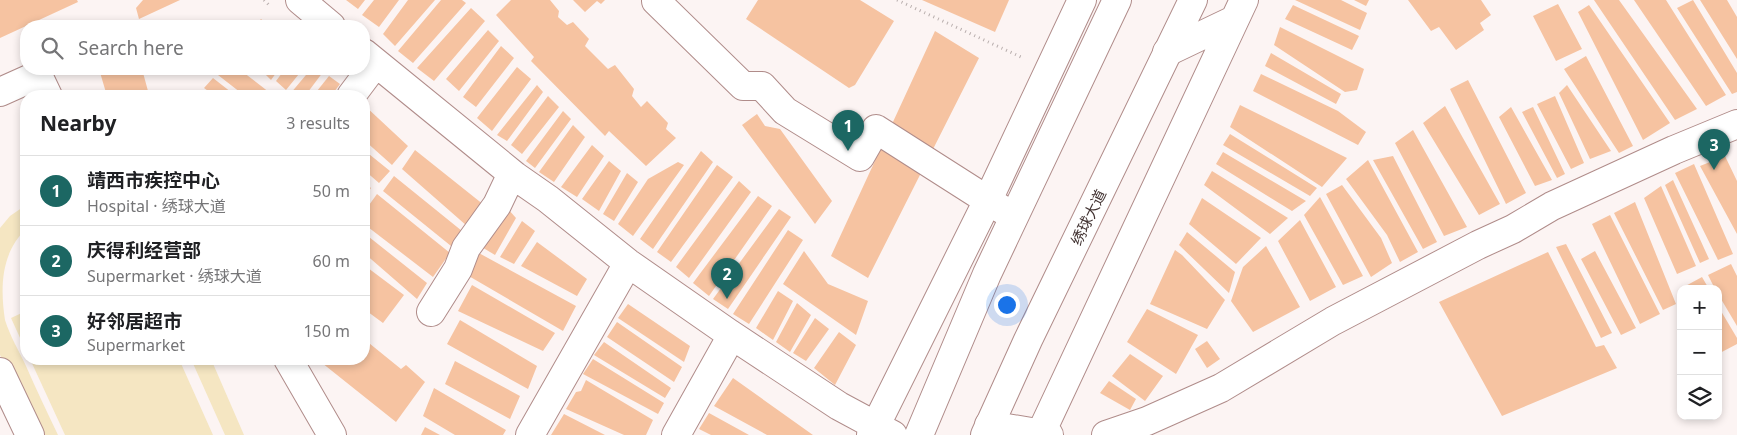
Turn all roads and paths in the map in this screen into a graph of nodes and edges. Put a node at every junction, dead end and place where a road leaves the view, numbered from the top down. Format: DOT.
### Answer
graph roads {
  1 [pos="264,0"];
  2 [pos="300,0"];
  3 [pos="897,0"];
  4 [pos="1082,0"];
  5 [pos="1118,0"];
  6 [pos="1193,0"];
  7 [pos="656,1"];
  8 [pos="276,3"];
  9 [pos="1239,10"];
  10 [pos="304,20"];
  11 [pos="324,20"];
  12 [pos="1105,25"];
  13 [pos="1168,52"];
  14 [pos="1053,61"];
  15 [pos="370,67"];
  16 [pos="370,67"];
  17 [pos="38,75"];
  18 [pos="38,75"];
  19 [pos="361,75"];
  20 [pos="45,90"];
  21 [pos="354,90"];
  22 [pos="0,92"];
  23 [pos="1737,124"];
  24 [pos="507,184"];
  25 [pos="988,200"];
  26 [pos="1014,217"];
  27 [pos="623,272"];
  28 [pos="431,312"];
  29 [pos="727,344"];
  30 [pos="291,365"];
  31 [pos="0,372"];
  32 [pos="1152,428"];
  33 [pos="987,430"];
  34 [pos="876,433"];
  35 [pos="1043,434"];
  36 [pos="30,435"];
  37 [pos="332,435"];
  38 [pos="530,435"];
  39 [pos="676,435"];
  40 [pos="919,435"];
  41 [pos="1106,435"];
  1 -- 8 [label="path"];
  2 -- 11 [label="street"];
  3 -- 14 [label="path"];
  4 -- 14 [label="street"];
  5 -- 12 [label="street"];
  6 -- 13 [label="street, 绣球大道"];
  7 -- 25 [label="street"];
  8 -- 10 [label="street"];
  9 -- 13 [label="street"];
  9 -- 35 [label="street"];
  12 -- 14 [label="street"];
  12 -- 26 [label="street"];
  13 -- 33 [label="street, 绣球大道"];
  14 -- 25 [label="street"];
  15 -- 24 [label="street"];
  16 -- 34 [label="street"];
  17 -- 20 [label="street"];
  18 -- 22 [label="street"];
  19 -- 21 [label="street"];
  23 -- 32 [label="street"];
  24 -- 27 [label="street"];
  24 -- 28 [label="street"];
  25 -- 26 [label="street"];
  25 -- 34 [label="street"];
  26 -- 40 [label="street"];
  27 -- 29 [label="street"];
  27 -- 38 [label="street"];
  29 -- 34 [label="street"];
  29 -- 39 [label="street"];
  30 -- 37 [label="street"];
  31 -- 36 [label="street"];
  32 -- 41 [label="street"];
  33 -- 35 [label="street"];
}
